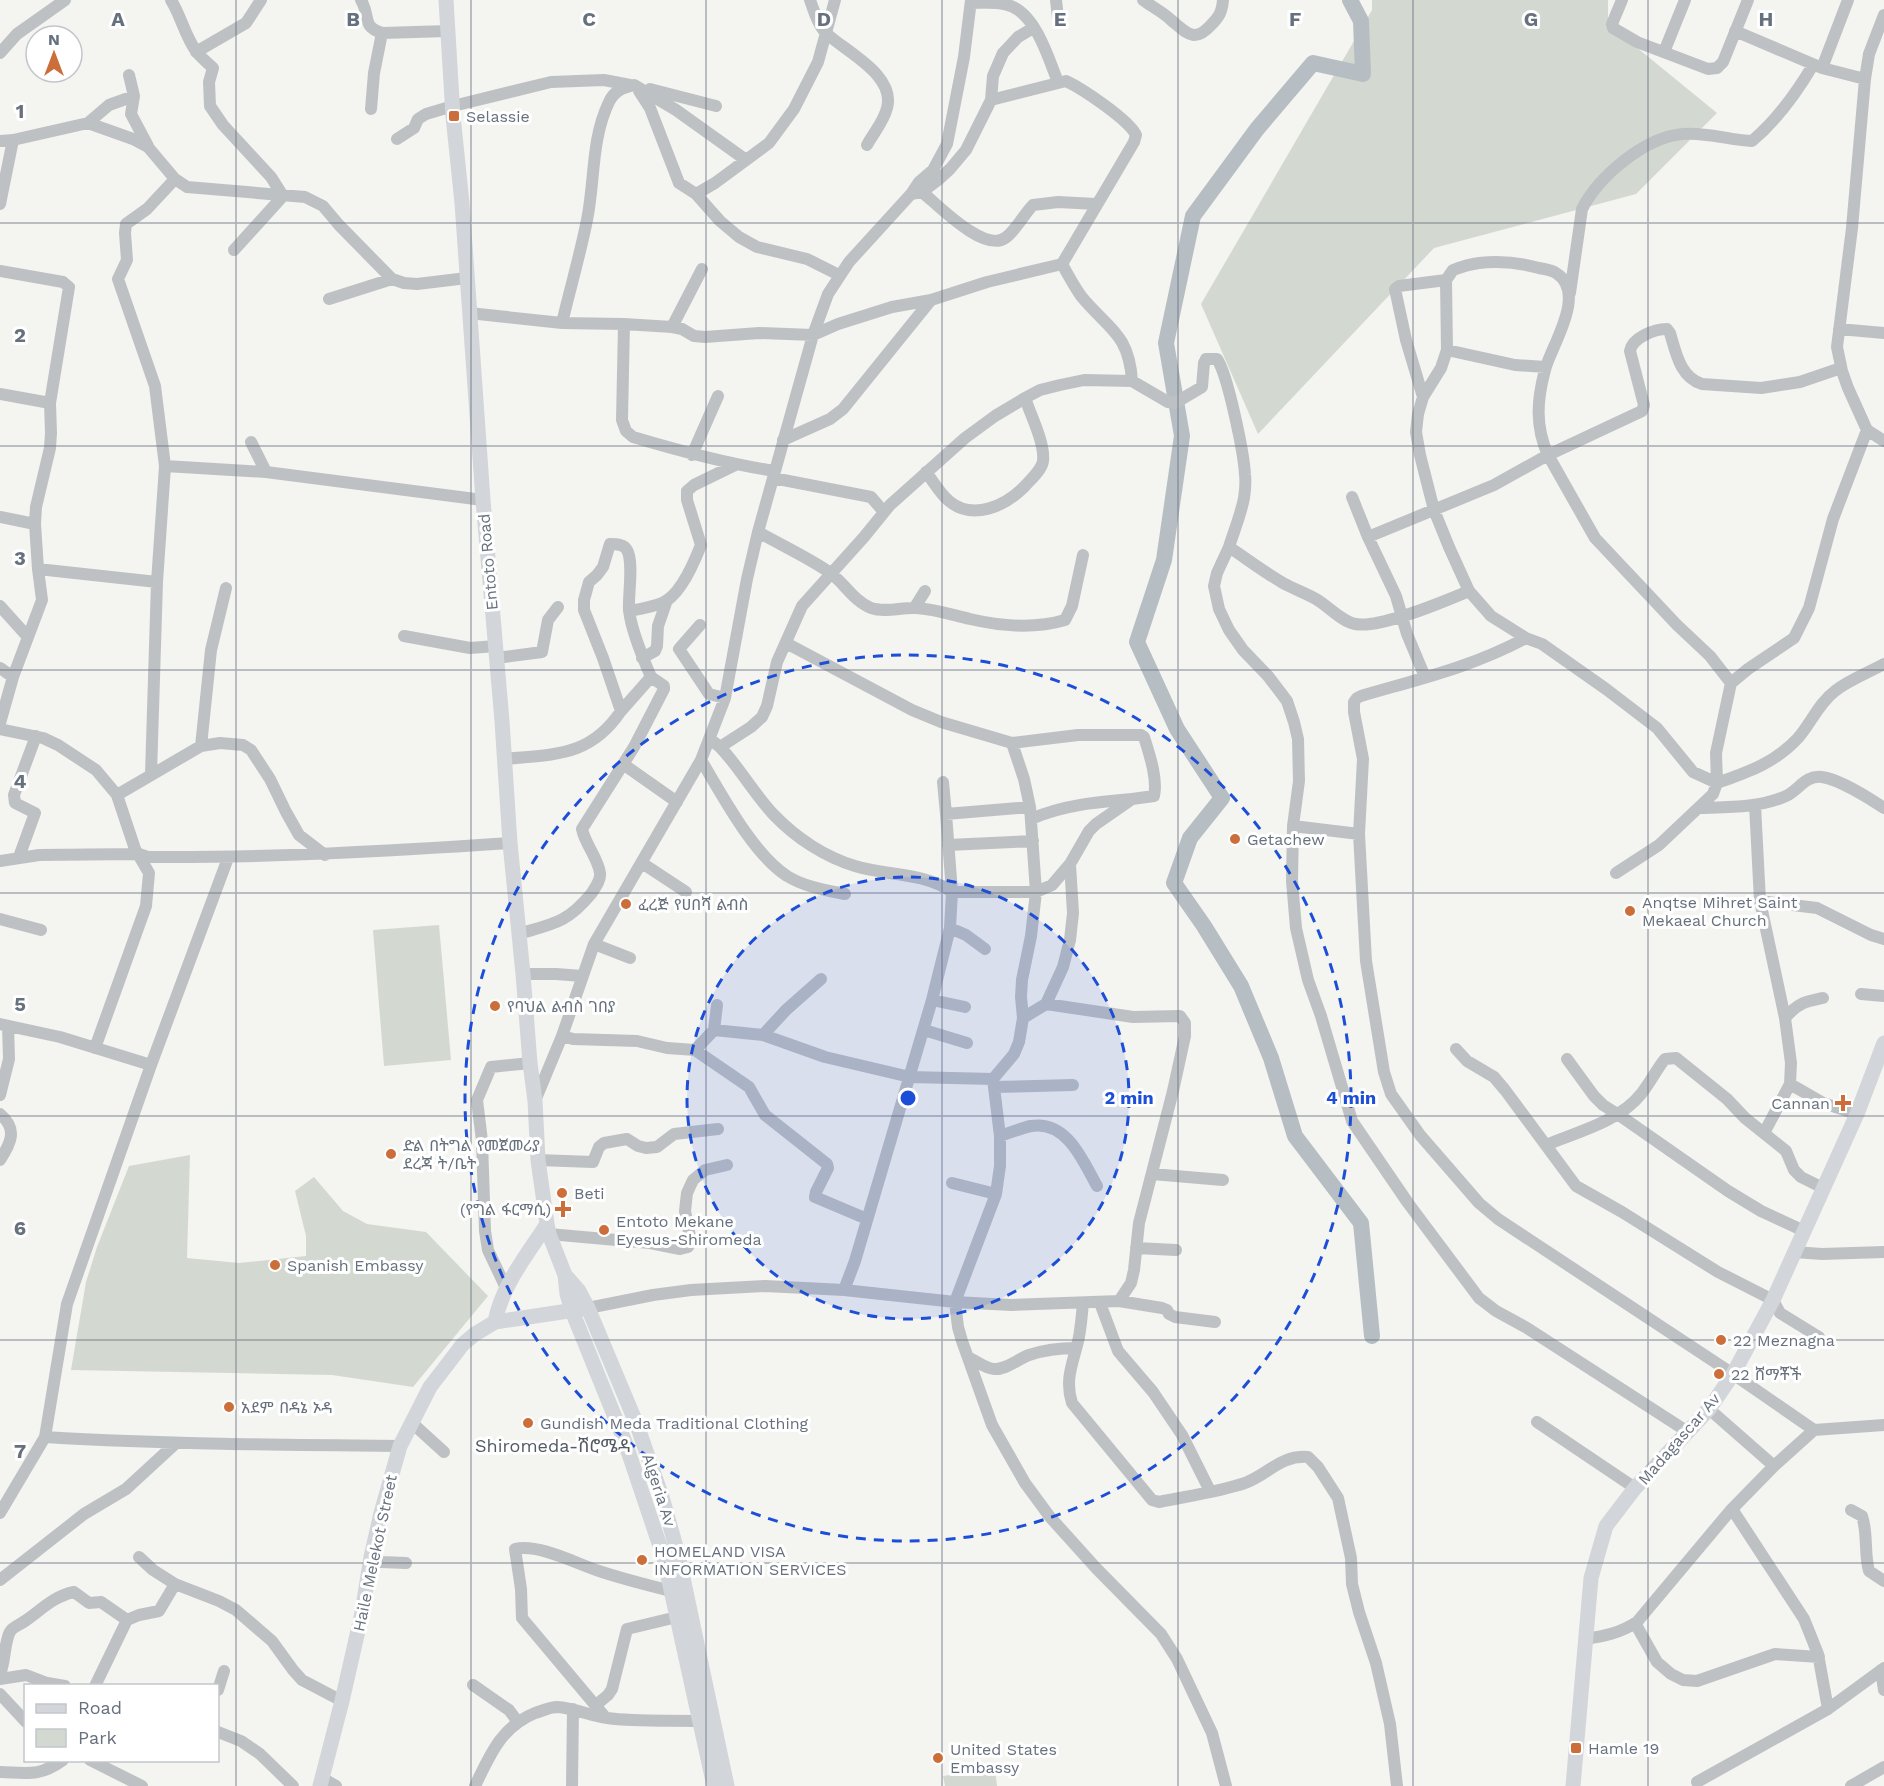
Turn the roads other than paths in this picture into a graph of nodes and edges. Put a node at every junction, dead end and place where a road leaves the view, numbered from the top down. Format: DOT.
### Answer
graph roads {
  1 [pos="65,0"];
  2 [pos="171,0"];
  3 [pos="261,0"];
  4 [pos="361,0"];
  5 [pos="446,0"];
  6 [pos="810,0"];
  7 [pos="835,0"];
  8 [pos="1056,0"];
  9 [pos="1143,0"];
  10 [pos="1223,0"];
  11 [pos="1622,0"];
  12 [pos="1685,0"];
  13 [pos="1748,0"];
  14 [pos="1848,0"];
  15 [pos="971,1"];
  16 [pos="1884,15"];
  17 [pos="1058,18"];
  18 [pos="1033,28"];
  19 [pos="448,31"];
  20 [pos="1735,31"];
  21 [pos="825,32"];
  22 [pos="382,33"];
  23 [pos="0,52"];
  24 [pos="196,52"];
  25 [pos="1664,52"];
  26 [pos="1884,52"];
  27 [pos="1869,54"];
  28 [pos="1818,67"];
  29 [pos="129,75"];
  30 [pos="1865,79"];
  31 [pos="1058,82"];
  32 [pos="634,85"];
  33 [pos="134,96"];
  34 [pos="991,100"];
  35 [pos="453,106"];
  36 [pos="716,106"];
  37 [pos="371,109"];
  38 [pos="88,123"];
  39 [pos="397,139"];
  40 [pos="13,140"];
  41 [pos="0,141"];
  42 [pos="867,145"];
  43 [pos="148,147"];
  44 [pos="746,160"];
  45 [pos="175,178"];
  46 [pos="916,193"];
  47 [pos="696,194"];
  48 [pos="283,196"];
  49 [pos="0,204"];
  50 [pos="1096,204"];
  51 [pos="234,250"];
  52 [pos="1062,264"];
  53 [pos="702,269"];
  54 [pos="0,271"];
  55 [pos="839,275"];
  56 [pos="467,278"];
  57 [pos="392,279"];
  58 [pos="1446,280"];
  59 [pos="1569,295"];
  60 [pos="329,299"];
  61 [pos="931,300"];
  62 [pos="469,313"];
  63 [pos="562,323"];
  64 [pos="624,324"];
  65 [pos="672,327"];
  66 [pos="1839,329"];
  67 [pos="1884,333"];
  68 [pos="813,335"];
  69 [pos="1447,350"];
  70 [pos="1545,367"];
  71 [pos="1842,368"];
  72 [pos="1132,381"];
  73 [pos="0,394"];
  74 [pos="718,396"];
  75 [pos="1424,397"];
  76 [pos="1025,398"];
  77 [pos="50,403"];
  78 [pos="1867,429"];
  79 [pos="783,440"];
  80 [pos="1884,441"];
  81 [pos="251,442"];
  82 [pos="692,455"];
  83 [pos="1548,455"];
  84 [pos="735,465"];
  85 [pos="165,466"];
  86 [pos="266,472"];
  87 [pos="926,472"];
  88 [pos="774,475"];
  89 [pos="1352,496"];
  90 [pos="483,500"];
  91 [pos="1434,510"];
  92 [pos="884,512"];
  93 [pos="0,517"];
  94 [pos="35,524"];
  95 [pos="758,532"];
  96 [pos="1368,537"];
  97 [pos="1229,547"];
  98 [pos="1083,555"];
  99 [pos="38,569"];
  100 [pos="832,573"];
  101 [pos="157,582"];
  102 [pos="226,588"];
  103 [pos="925,591"];
  104 [pos="1469,591"];
  105 [pos="667,600"];
  106 [pos="0,606"];
  107 [pos="558,607"];
  108 [pos="915,608"];
  109 [pos="629,611"];
  110 [pos="1402,616"];
  111 [pos="700,625"];
  112 [pos="27,636"];
  113 [pos="404,636"];
  114 [pos="1526,638"];
  115 [pos="786,643"];
  116 [pos="496,652"];
  117 [pos="642,657"];
  118 [pos="1884,664"];
  119 [pos="0,668"];
  120 [pos="13,677"];
  121 [pos="651,677"];
  122 [pos="1425,677"];
  123 [pos="1731,683"];
  124 [pos="725,698"];
  125 [pos="621,711"];
  126 [pos="0,723"];
  127 [pos="0,729"];
  128 [pos="36,736"];
  129 [pos="715,743"];
  130 [pos="1012,743"];
  131 [pos="201,746"];
  132 [pos="504,759"];
  133 [pos="701,760"];
  134 [pos="623,764"];
  135 [pos="151,774"];
  136 [pos="943,782"];
  137 [pos="1717,783"];
  138 [pos="117,795"];
  139 [pos="1132,799"];
  140 [pos="677,802"];
  141 [pos="1755,805"];
  142 [pos="1699,808"];
  143 [pos="1884,808"];
  144 [pos="1031,813"];
  145 [pos="946,814"];
  146 [pos="1293,826"];
  147 [pos="1359,834"];
  148 [pos="1033,841"];
  149 [pos="510,843"];
  150 [pos="948,844"];
  151 [pos="139,854"];
  152 [pos="325,855"];
  153 [pos="19,857"];
  154 [pos="228,858"];
  155 [pos="0,861"];
  156 [pos="642,863"];
  157 [pos="1070,864"];
  158 [pos="1616,873"];
  159 [pos="686,892"];
  160 [pos="952,892"];
  161 [pos="1036,892"];
  162 [pos="845,894"];
  163 [pos="1760,902"];
  164 [pos="0,919"];
  165 [pos="950,928"];
  166 [pos="41,930"];
  167 [pos="518,934"];
  168 [pos="1884,939"];
  169 [pos="594,944"];
  170 [pos="985,949"];
  171 [pos="630,958"];
  172 [pos="523,974"];
  173 [pos="582,976"];
  174 [pos="821,979"];
  175 [pos="1861,994"];
  176 [pos="1884,996"];
  177 [pos="1823,998"];
  178 [pos="933,1000"];
  179 [pos="1046,1004"];
  180 [pos="717,1005"];
  181 [pos="965,1007"];
  182 [pos="1023,1018"];
  183 [pos="1785,1018"];
  184 [pos="4,1025"];
  185 [pos="714,1030"];
  186 [pos="924,1030"];
  187 [pos="763,1035"];
  188 [pos="562,1036"];
  189 [pos="967,1043"];
  190 [pos="1884,1043"];
  191 [pos="95,1048"];
  192 [pos="1456,1049"];
  193 [pos="695,1050"];
  194 [pos="1567,1059"];
  195 [pos="530,1063"];
  196 [pos="151,1065"];
  197 [pos="910,1077"];
  198 [pos="994,1083"];
  199 [pos="1790,1084"];
  200 [pos="1073,1085"];
  201 [pos="1,1090"];
  202 [pos="535,1101"];
  203 [pos="0,1114"];
  204 [pos="1857,1114"];
  205 [pos="1619,1115"];
  206 [pos="718,1129"];
  207 [pos="1764,1133"];
  208 [pos="1000,1137"];
  209 [pos="1546,1145"];
  210 [pos="0,1160"];
  211 [pos="538,1160"];
  212 [pos="727,1165"];
  213 [pos="1152,1174"];
  214 [pos="1223,1180"];
  215 [pos="952,1184"];
  216 [pos="1097,1186"];
  217 [pos="1823,1188"];
  218 [pos="996,1194"];
  219 [pos="867,1218"];
  220 [pos="548,1229"];
  221 [pos="1804,1231"];
  222 [pos="1136,1248"];
  223 [pos="1176,1250"];
  224 [pos="1794,1252"];
  225 [pos="1884,1252"];
  226 [pos="565,1275"];
  227 [pos="506,1288"];
  228 [pos="844,1290"];
  229 [pos="1773,1300"];
  230 [pos="1119,1301"];
  231 [pos="955,1302"];
  232 [pos="1100,1302"];
  233 [pos="1083,1303"];
  234 [pos="588,1308"];
  235 [pos="572,1311"];
  236 [pos="495,1322"];
  237 [pos="1215,1322"];
  238 [pos="1819,1337"];
  239 [pos="1076,1348"];
  240 [pos="968,1357"];
  241 [pos="1733,1374"];
  242 [pos="1709,1409"];
  243 [pos="411,1422"];
  244 [pos="1537,1422"];
  245 [pos="1884,1425"];
  246 [pos="1814,1430"];
  247 [pos="1688,1432"];
  248 [pos="45,1437"];
  249 [pos="176,1443"];
  250 [pos="400,1446"];
  251 [pos="444,1452"];
  252 [pos="1774,1466"];
  253 [pos="1635,1488"];
  254 [pos="1210,1491"];
  255 [pos="1732,1509"];
  256 [pos="1851,1510"];
  257 [pos="0,1513"];
  258 [pos="139,1557"];
  259 [pos="371,1557"];
  260 [pos="406,1563"];
  261 [pos="0,1580"];
  262 [pos="1884,1581"];
  263 [pos="175,1584"];
  264 [pos="671,1590"];
  265 [pos="677,1617"];
  266 [pos="127,1620"];
  267 [pos="1635,1623"];
  268 [pos="1585,1639"];
  269 [pos="1819,1657"];
  270 [pos="1883,1669"];
  271 [pos="224,1671"];
  272 [pos="0,1674"];
  273 [pos="0,1679"];
  274 [pos="53,1684"];
  275 [pos="96,1684"];
  276 [pos="473,1685"];
  277 [pos="219,1687"];
  278 [pos="1884,1690"];
  279 [pos="0,1694"];
  280 [pos="342,1701"];
  281 [pos="596,1705"];
  282 [pos="573,1709"];
  283 [pos="1828,1709"];
  284 [pos="606,1718"];
  285 [pos="24,1720"];
  286 [pos="700,1721"];
  287 [pos="518,1722"];
  288 [pos="219,1732"];
  289 [pos="61,1762"];
  290 [pos="92,1762"];
  291 [pos="1884,1767"];
  292 [pos="0,1772"];
  293 [pos="321,1782"];
  294 [pos="1697,1782"];
  295 [pos="142,1786"];
  296 [pos="293,1786"];
  297 [pos="336,1786"];
  298 [pos="475,1786"];
  299 [pos="572,1786"];
  300 [pos="714,1786"];
  301 [pos="727,1786"];
  302 [pos="1226,1786"];
  303 [pos="1397,1786"];
  304 [pos="1573,1786"];
  305 [pos="1851,1786"];
  1 -- 23 [label="street"];
  2 -- 24 [label="street"];
  3 -- 24 [label="street"];
  4 -- 22 [label="street"];
  5 -- 19 [label="main road, Entoto Road"];
  6 -- 21 [label="street"];
  7 -- 21 [label="street"];
  8 -- 17 [label="street"];
  9 -- 10 [label="street"];
  11 -- 25 [label="street"];
  12 -- 25 [label="street"];
  13 -- 20 [label="street"];
  14 -- 28 [label="street"];
  15 -- 18 [label="street"];
  15 -- 46 [label="street"];
  16 -- 27 [label="street"];
  18 -- 31 [label="street"];
  18 -- 34 [label="street"];
  19 -- 22 [label="street"];
  19 -- 35 [label="main road, Entoto Road"];
  20 -- 25 [label="street"];
  20 -- 28 [label="street"];
  21 -- 42 [label="street"];
  21 -- 44 [label="street"];
  22 -- 37 [label="street"];
  24 -- 48 [label="street"];
  26 -- 27 [label="street"];
  27 -- 30 [label="street"];
  28 -- 30 [label="street"];
  28 -- 59 [label="street"];
  29 -- 33 [label="street"];
  30 -- 66 [label="street"];
  31 -- 34 [label="street"];
  31 -- 50 [label="street"];
  32 -- 35 [label="street"];
  32 -- 36 [label="street"];
  32 -- 44 [label="street"];
  32 -- 47 [label="street"];
  32 -- 63 [label="street"];
  33 -- 38 [label="street"];
  33 -- 43 [label="street"];
  34 -- 46 [label="street"];
  35 -- 39 [label="street"];
  35 -- 56 [label="main road, Entoto Road"];
  38 -- 40 [label="street"];
  38 -- 43 [label="street"];
  40 -- 41 [label="street"];
  40 -- 49 [label="street"];
  43 -- 45 [label="street"];
  44 -- 47 [label="street"];
  45 -- 48 [label="street"];
  45 -- 85 [label="street"];
  46 -- 50 [label="street"];
  46 -- 55 [label="street"];
  47 -- 55 [label="street"];
  48 -- 51 [label="street"];
  48 -- 57 [label="street"];
  50 -- 52 [label="street"];
  52 -- 61 [label="street"];
  52 -- 72 [label="street"];
  53 -- 65 [label="street"];
  54 -- 77 [label="street"];
  55 -- 68 [label="street"];
  56 -- 57 [label="street"];
  56 -- 62 [label="main road, Entoto Road"];
  57 -- 60 [label="street"];
  58 -- 59 [label="street"];
  58 -- 69 [label="street"];
  58 -- 75 [label="street"];
  59 -- 70 [label="street"];
  61 -- 68 [label="street"];
  61 -- 79 [label="street"];
  62 -- 63 [label="street"];
  62 -- 90 [label="main road, Entoto Road"];
  63 -- 64 [label="street"];
  64 -- 65 [label="street"];
  64 -- 82 [label="street"];
  65 -- 68 [label="street"];
  66 -- 67 [label="street"];
  66 -- 71 [label="street"];
  68 -- 79 [label="street"];
  69 -- 70 [label="street"];
  69 -- 75 [label="street"];
  70 -- 83 [label="street"];
  71 -- 78 [label="street"];
  71 -- 83 [label="street"];
  72 -- 76 [label="street"];
  72 -- 97 [label="street"];
  73 -- 77 [label="street"];
  74 -- 82 [label="street"];
  75 -- 91 [label="street"];
  76 -- 87 [label="street"];
  76 -- 87 [label="street"];
  77 -- 94 [label="street"];
  78 -- 80 [label="street"];
  78 -- 123 [label="street"];
  79 -- 88 [label="street"];
  81 -- 86 [label="street"];
  82 -- 84 [label="street"];
  83 -- 91 [label="street"];
  83 -- 123 [label="street"];
  84 -- 88 [label="street"];
  84 -- 105 [label="street"];
  85 -- 86 [label="street"];
  85 -- 101 [label="street"];
  86 -- 90 [label="street"];
  87 -- 92 [label="street"];
  88 -- 92 [label="street"];
  88 -- 95 [label="street"];
  89 -- 96 [label="street"];
  90 -- 116 [label="main road, Entoto Road"];
  91 -- 96 [label="street"];
  91 -- 104 [label="street"];
  92 -- 100 [label="street"];
  93 -- 94 [label="street"];
  94 -- 99 [label="street"];
  95 -- 100 [label="street"];
  95 -- 124 [label="street"];
  96 -- 110 [label="street"];
  97 -- 110 [label="street"];
  97 -- 146 [label="street"];
  98 -- 108 [label="street"];
  99 -- 101 [label="street"];
  99 -- 112 [label="street"];
  100 -- 108 [label="street"];
  100 -- 115 [label="street"];
  101 -- 135 [label="street"];
  102 -- 131 [label="street"];
  103 -- 108 [label="street"];
  104 -- 110 [label="street"];
  104 -- 114 [label="street"];
  105 -- 109 [label="street"];
  105 -- 117 [label="street"];
  106 -- 112 [label="street"];
  107 -- 116 [label="street"];
  109 -- 117 [label="street"];
  109 -- 125 [label="street"];
  110 -- 122 [label="street"];
  111 -- 124 [label="street"];
  112 -- 120 [label="street"];
  113 -- 116 [label="street"];
  114 -- 122 [label="street"];
  114 -- 137 [label="street"];
  115 -- 129 [label="street"];
  115 -- 130 [label="street"];
  116 -- 132 [label="main road, Entoto Road"];
  117 -- 121 [label="street"];
  118 -- 137 [label="street"];
  119 -- 120 [label="street"];
  120 -- 126 [label="street"];
  121 -- 125 [label="street"];
  121 -- 134 [label="street"];
  122 -- 147 [label="street"];
  123 -- 137 [label="street"];
  124 -- 129 [label="street"];
  125 -- 132 [label="street"];
  127 -- 128 [label="street"];
  128 -- 138 [label="street"];
  128 -- 153 [label="street"];
  129 -- 133 [label="street"];
  129 -- 160 [label="street"];
  130 -- 139 [label="street"];
  130 -- 144 [label="street"];
  131 -- 135 [label="street"];
  131 -- 152 [label="street"];
  132 -- 149 [label="main road, Entoto Road"];
  133 -- 140 [label="street"];
  133 -- 162 [label="street"];
  134 -- 140 [label="street"];
  134 -- 167 [label="street"];
  135 -- 138 [label="street"];
  136 -- 145 [label="street"];
  137 -- 142 [label="street"];
  138 -- 151 [label="street"];
  139 -- 144 [label="street"];
  139 -- 157 [label="street"];
  140 -- 156 [label="street"];
  141 -- 142 [label="street"];
  141 -- 143 [label="street"];
  141 -- 163 [label="street"];
  142 -- 158 [label="street"];
  144 -- 145 [label="street"];
  144 -- 148 [label="street"];
  145 -- 150 [label="street"];
  146 -- 147 [label="street"];
  146 -- 247 [label="street"];
  147 -- 241 [label="street"];
  148 -- 150 [label="street"];
  148 -- 161 [label="street"];
  149 -- 152 [label="street"];
  149 -- 167 [label="main road, Entoto Road"];
  150 -- 160 [label="street"];
  151 -- 153 [label="street"];
  151 -- 154 [label="street"];
  151 -- 191 [label="street"];
  152 -- 154 [label="street"];
  153 -- 155 [label="street"];
  154 -- 196 [label="street"];
  156 -- 159 [label="street"];
  156 -- 169 [label="street"];
  157 -- 161 [label="street"];
  157 -- 179 [label="street"];
  160 -- 161 [label="street"];
  160 -- 165 [label="street"];
  161 -- 182 [label="street"];
  163 -- 168 [label="street"];
  163 -- 183 [label="street"];
  164 -- 166 [label="street"];
  165 -- 170 [label="street"];
  165 -- 178 [label="street"];
  167 -- 172 [label="main road, Entoto Road"];
  169 -- 171 [label="street"];
  169 -- 173 [label="street"];
  172 -- 173 [label="street"];
  172 -- 195 [label="main road, Entoto Road"];
  173 -- 188 [label="street"];
  174 -- 187 [label="street"];
  175 -- 176 [label="street"];
  177 -- 183 [label="street"];
  178 -- 181 [label="street"];
  178 -- 186 [label="street"];
  179 -- 182 [label="street"];
  179 -- 213 [label="street"];
  180 -- 185 [label="street"];
  182 -- 198 [label="street"];
  183 -- 199 [label="street"];
  184 -- 191 [label="street"];
  184 -- 201 [label="street"];
  185 -- 187 [label="street"];
  185 -- 193 [label="street"];
  186 -- 189 [label="street"];
  186 -- 197 [label="street"];
  187 -- 197 [label="street"];
  188 -- 193 [label="street"];
  188 -- 202 [label="street"];
  190 -- 204 [label="main road, Madagascar Av"];
  191 -- 196 [label="street"];
  192 -- 209 [label="street"];
  193 -- 219 [label="street"];
  194 -- 205 [label="street"];
  195 -- 202 [label="main road, Entoto Road"];
  195 -- 227 [label="street"];
  196 -- 248 [label="street"];
  197 -- 198 [label="street"];
  197 -- 219 [label="street"];
  198 -- 200 [label="street"];
  198 -- 208 [label="street"];
  199 -- 204 [label="street"];
  199 -- 207 [label="street"];
  202 -- 211 [label="main road, Entoto Road"];
  203 -- 210 [label="street"];
  204 -- 217 [label="main road, Madagascar Av"];
  205 -- 207 [label="street"];
  205 -- 209 [label="street"];
  205 -- 221 [label="street"];
  206 -- 211 [label="street"];
  207 -- 217 [label="street"];
  208 -- 216 [label="street"];
  208 -- 218 [label="street"];
  209 -- 229 [label="street"];
  211 -- 220 [label="main road, Entoto Road"];
  212 -- 220 [label="street"];
  213 -- 214 [label="street"];
  213 -- 222 [label="street"];
  215 -- 218 [label="street"];
  217 -- 221 [label="main road, Madagascar Av"];
  218 -- 231 [label="street"];
  219 -- 228 [label="street"];
  220 -- 226 [label="main road, Entoto Road"];
  220 -- 227 [label="main road"];
  221 -- 224 [label="main road, Madagascar Av"];
  222 -- 223 [label="street"];
  222 -- 230 [label="street"];
  224 -- 225 [label="street"];
  224 -- 229 [label="main road, Madagascar Av"];
  226 -- 234 [label="main road, Algeria Av"];
  226 -- 235 [label="main road, Algeria Av"];
  227 -- 236 [label="main road"];
  228 -- 231 [label="street"];
  228 -- 234 [label="street"];
  229 -- 238 [label="street"];
  229 -- 241 [label="main road, Madagascar Av"];
  230 -- 232 [label="street"];
  230 -- 237 [label="street"];
  231 -- 233 [label="street"];
  231 -- 240 [label="street"];
  232 -- 233 [label="street"];
  232 -- 254 [label="street"];
  233 -- 239 [label="street"];
  234 -- 235 [label="main road, Haile Melekot Street"];
  234 -- 301 [label="main road, Algeria Av"];
  235 -- 236 [label="main road, Haile Melekot Street"];
  235 -- 264 [label="main road, Algeria Av"];
  236 -- 243 [label="main road, Haile Melekot Street"];
  239 -- 240 [label="street"];
  239 -- 254 [label="street"];
  240 -- 302 [label="street"];
  241 -- 242 [label="main road, Madagascar Av"];
  241 -- 246 [label="street"];
  242 -- 247 [label="main road, Madagascar Av"];
  242 -- 252 [label="street"];
  243 -- 250 [label="main road, Haile Melekot Street"];
  243 -- 251 [label="street"];
  244 -- 253 [label="street"];
  245 -- 246 [label="street"];
  246 -- 252 [label="street"];
  247 -- 253 [label="main road, Madagascar Av"];
  248 -- 249 [label="street"];
  248 -- 257 [label="street"];
  249 -- 250 [label="street"];
  249 -- 261 [label="street"];
  250 -- 259 [label="main road, Haile Melekot Street"];
  252 -- 255 [label="street"];
  253 -- 268 [label="main road, Madagascar Av"];
  254 -- 303 [label="street"];
  255 -- 267 [label="street"];
  255 -- 269 [label="street"];
  256 -- 262 [label="street"];
  258 -- 263 [label="street"];
  259 -- 260 [label="street"];
  259 -- 280 [label="main road, Haile Melekot Street"];
  263 -- 266 [label="street"];
  263 -- 280 [label="street"];
  264 -- 265 [label="main road, Algeria Av"];
  264 -- 281 [label="street"];
  265 -- 281 [label="street"];
  265 -- 286 [label="main road, Algeria Av"];
  266 -- 272 [label="street"];
  266 -- 275 [label="street"];
  267 -- 268 [label="street"];
  267 -- 269 [label="street"];
  268 -- 304 [label="main road, Madagascar Av"];
  269 -- 283 [label="street"];
  270 -- 278 [label="street"];
  270 -- 283 [label="street"];
  271 -- 277 [label="street"];
  273 -- 274 [label="street"];
  276 -- 287 [label="street"];
  279 -- 285 [label="street"];
  280 -- 293 [label="main road, Haile Melekot Street"];
  281 -- 284 [label="street"];
  282 -- 284 [label="street"];
  282 -- 287 [label="street"];
  282 -- 299 [label="street"];
  283 -- 294 [label="street"];
  284 -- 286 [label="street"];
  286 -- 300 [label="main road, Algeria Av"];
  287 -- 298 [label="street"];
  288 -- 296 [label="street"];
  289 -- 292 [label="street"];
  290 -- 295 [label="street"];
  291 -- 305 [label="street"];
  293 -- 297 [label="street"];
}
